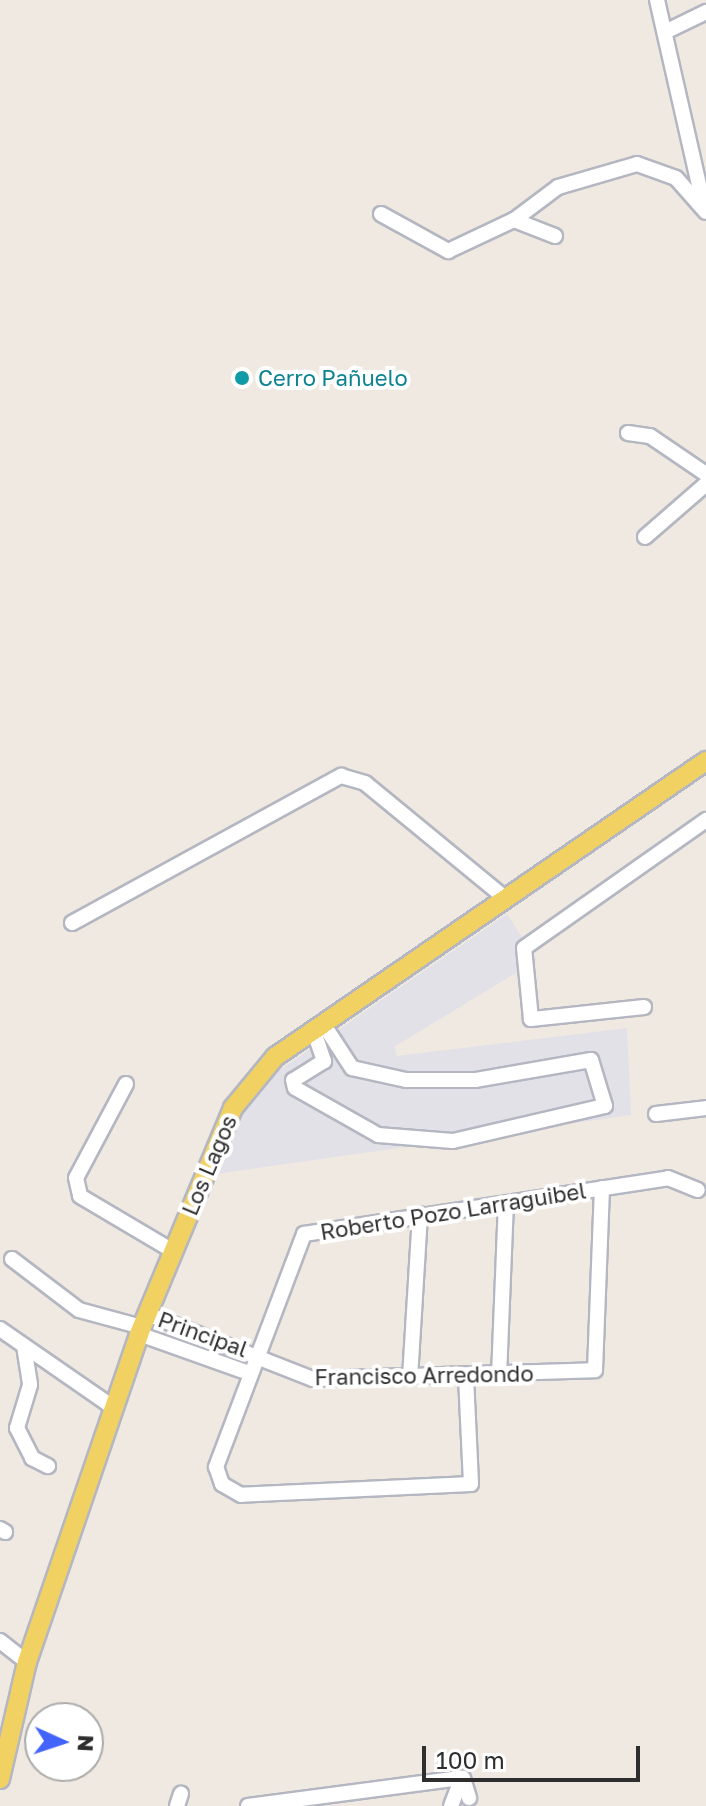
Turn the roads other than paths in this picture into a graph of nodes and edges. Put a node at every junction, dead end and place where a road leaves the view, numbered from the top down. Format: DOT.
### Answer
graph roads {
  1 [pos="657,0"];
  2 [pos="706,12"];
  3 [pos="665,32"];
  4 [pos="706,213"];
  5 [pos="381,214"];
  6 [pos="514,220"];
  7 [pos="555,236"];
  8 [pos="628,433"];
  9 [pos="706,474"];
  10 [pos="706,484"];
  11 [pos="645,537"];
  12 [pos="706,761"];
  13 [pos="706,820"];
  14 [pos="505,898"];
  15 [pos="72,923"];
  16 [pos="644,1007"];
  17 [pos="319,1028"];
  18 [pos="126,1084"];
  19 [pos="706,1108"];
  20 [pos="656,1114"];
  21 [pos="602,1188"];
  22 [pos="698,1190"];
  23 [pos="506,1204"];
  24 [pos="420,1214"];
  25 [pos="173,1251"];
  26 [pos="12,1259"];
  27 [pos="143,1325"];
  28 [pos="0,1329"];
  29 [pos="24,1346"];
  30 [pos="258,1354"];
  31 [pos="249,1373"];
  32 [pos="499,1376"];
  33 [pos="466,1377"];
  34 [pos="410,1378"];
  35 [pos="114,1408"];
  36 [pos="48,1466"];
  37 [pos="0,1641"];
  38 [pos="27,1662"];
  39 [pos="462,1778"];
  40 [pos="0,1779"];
  41 [pos="469,1798"];
  42 [pos="248,1806"];
  43 [pos="451,1806"];
  1 -- 3 [label="street"];
  2 -- 3 [label="street"];
  3 -- 4 [label="street"];
  4 -- 6 [label="street"];
  5 -- 6 [label="street"];
  6 -- 7 [label="street"];
  8 -- 9 [label="street"];
  10 -- 11 [label="street"];
  12 -- 14 [label="main road, Los Lagos"];
  13 -- 16 [label="street"];
  14 -- 15 [label="street"];
  14 -- 17 [label="main road, Los Lagos"];
  17 -- 17 [label="street"];
  17 -- 25 [label="main road, Los Lagos"];
  18 -- 25 [label="street"];
  19 -- 20 [label="street"];
  21 -- 22 [label="street, Roberto Pozo Larraguibel"];
  21 -- 23 [label="street, Roberto Pozo Larraguibel"];
  21 -- 32 [label="street, Francisco Arredondo"];
  23 -- 24 [label="street, Roberto Pozo Larraguibel"];
  23 -- 32 [label="street"];
  24 -- 30 [label="street, Roberto Pozo Larraguibel"];
  24 -- 34 [label="street"];
  25 -- 27 [label="main road, Los Lagos"];
  26 -- 27 [label="street"];
  27 -- 30 [label="street, Principal"];
  27 -- 31 [label="street, Principal"];
  27 -- 35 [label="main road, Los Lagos"];
  28 -- 29 [label="street"];
  29 -- 35 [label="street"];
  29 -- 36 [label="street"];
  30 -- 31 [label="street, Roberto Pozo Larraguibel"];
  30 -- 34 [label="street, Francisco Arredondo"];
  31 -- 33 [label="street, Roberto Pozo Larraguibel"];
  32 -- 33 [label="street, Francisco Arredondo"];
  33 -- 34 [label="street, Francisco Arredondo"];
  35 -- 38 [label="main road, Los Lagos"];
  37 -- 38 [label="street"];
  38 -- 40 [label="main road, Los Lagos"];
  39 -- 41 [label="street"];
  39 -- 42 [label="street"];
  39 -- 43 [label="street"];
}
